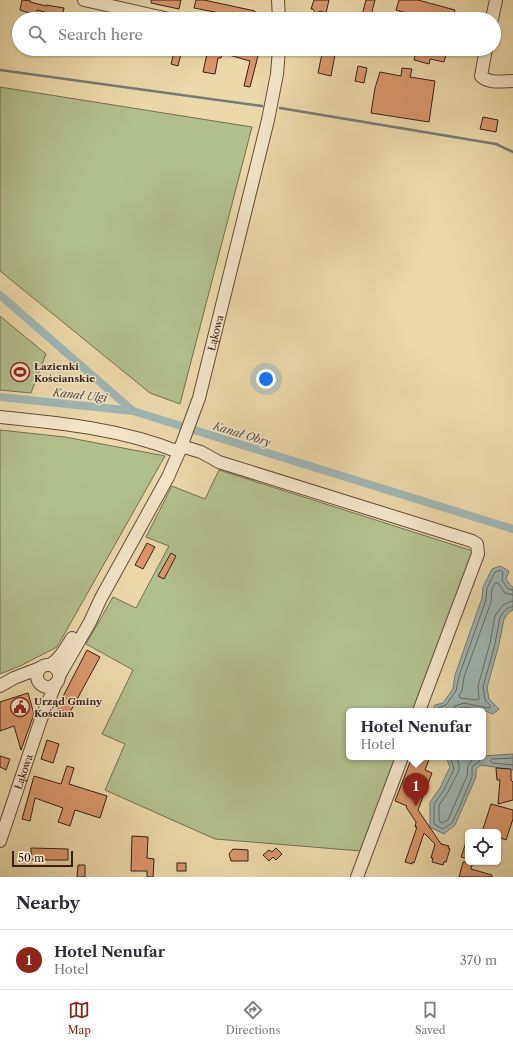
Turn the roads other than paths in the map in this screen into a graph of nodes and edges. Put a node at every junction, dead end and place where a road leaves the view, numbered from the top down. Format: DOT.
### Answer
graph roads {
  1 [pos="84,0"];
  2 [pos="278,0"];
  3 [pos="496,0"];
  4 [pos="138,12"];
  5 [pos="279,12"];
  6 [pos="493,12"];
  7 [pos="278,56"];
  8 [pos="485,56"];
  9 [pos="513,81"];
  10 [pos="0,417"];
  11 [pos="181,447"];
  12 [pos="101,598"];
  13 [pos="45,667"];
  14 [pos="57,679"];
  15 [pos="41,684"];
  16 [pos="0,686"];
  17 [pos="0,690"];
  18 [pos="48,702"];
  19 [pos="421,708"];
  20 [pos="401,760"];
  21 [pos="0,841"];
  22 [pos="357,877"];
  1 -- 4 [label="street"];
  2 -- 5 [label="street"];
  3 -- 6 [label="street"];
  7 -- 11 [label="street, Łąkowa"];
  8 -- 9 [label="street"];
  10 -- 11 [label="street"];
  11 -- 12 [label="street, Łąkowa"];
  11 -- 19 [label="street"];
  12 -- 13 [label="street, Łąkowa"];
  12 -- 14 [label="street, Łąkowa"];
  13 -- 14 [label="street"];
  13 -- 15 [label="street"];
  13 -- 16 [label="street"];
  14 -- 15 [label="street"];
  14 -- 18 [label="street, Łąkowa"];
  15 -- 17 [label="street"];
  15 -- 18 [label="street"];
  18 -- 21 [label="street, Łąkowa"];
  20 -- 22 [label="street"];
}
